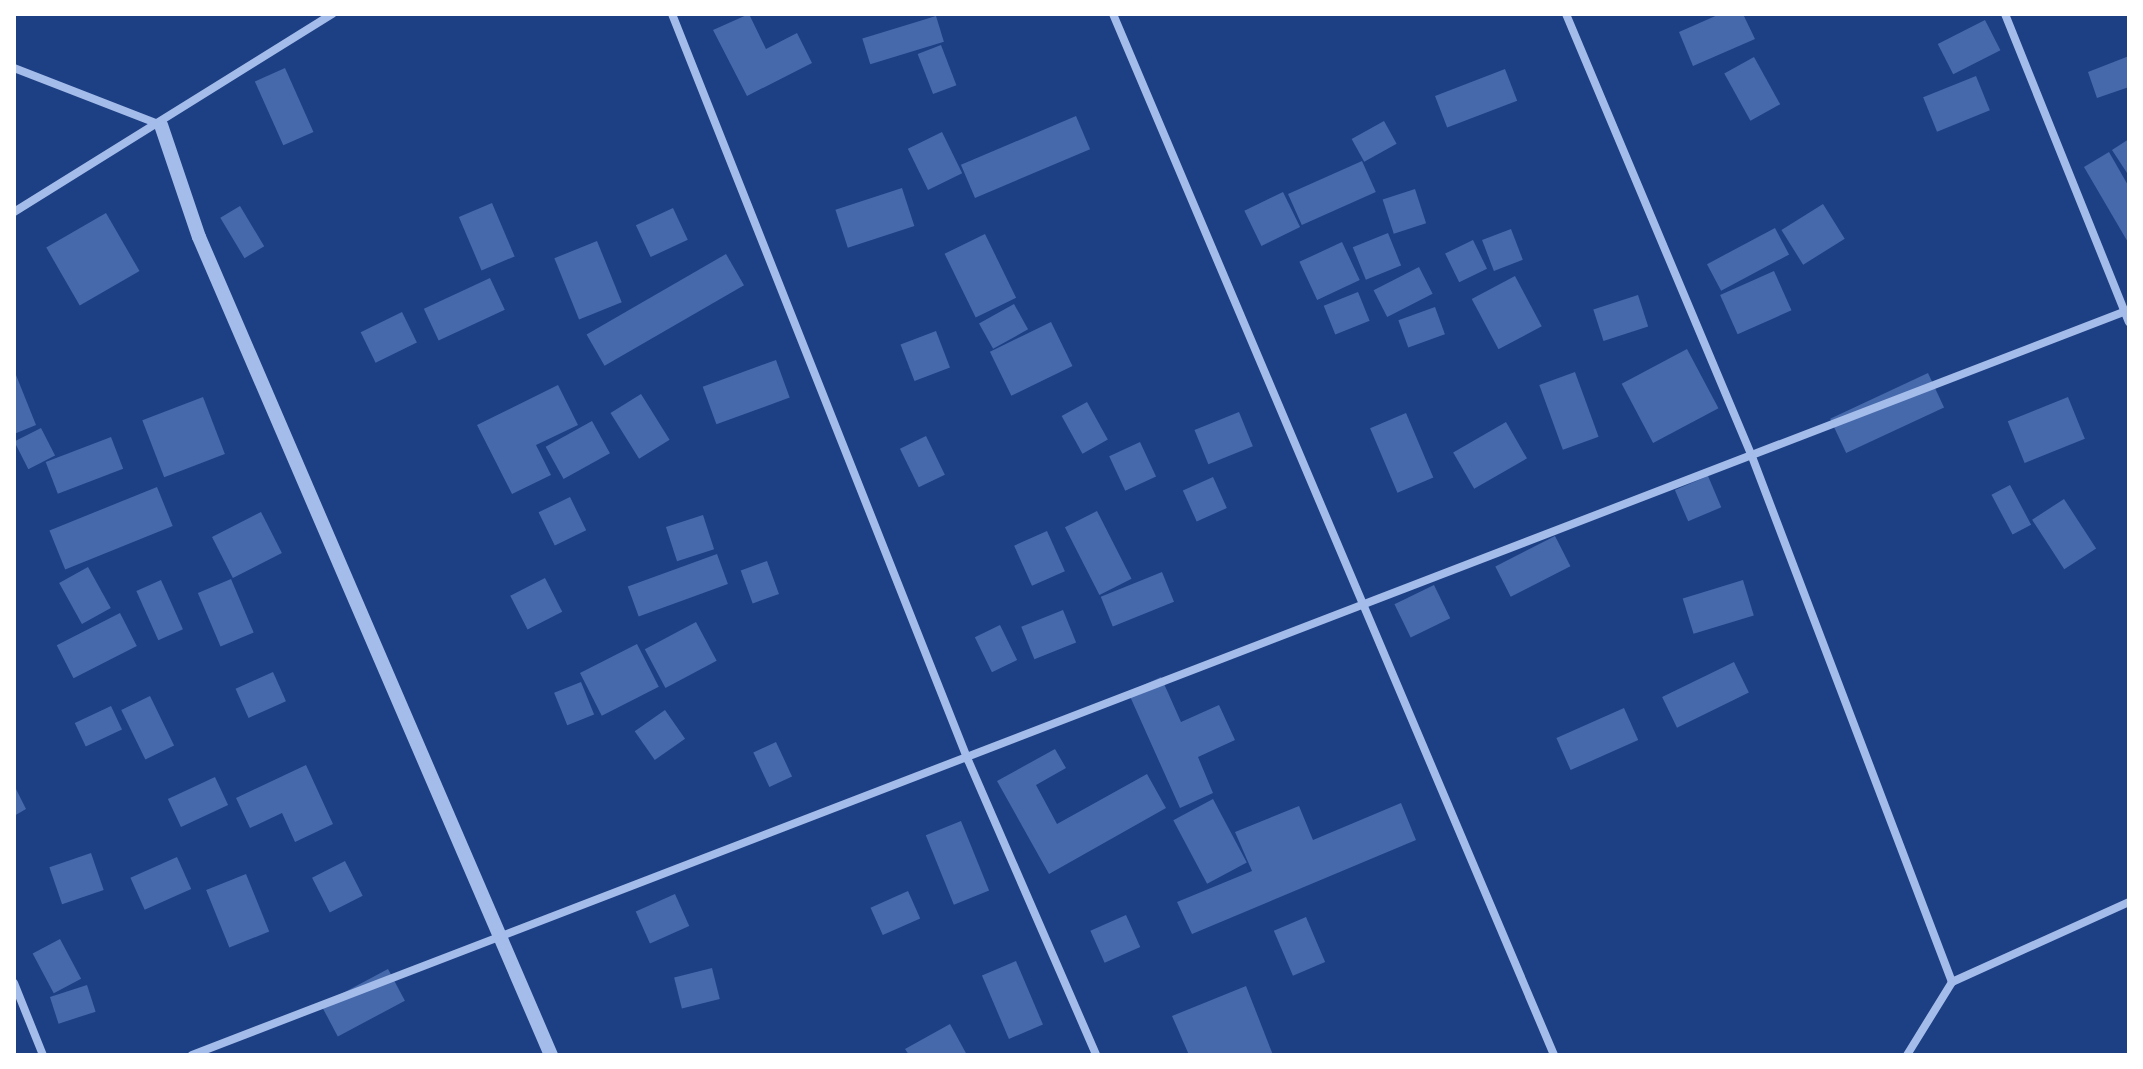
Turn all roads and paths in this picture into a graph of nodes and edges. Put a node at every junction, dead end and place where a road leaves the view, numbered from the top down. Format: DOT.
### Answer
graph roads {
  1 [pos="332,14"];
  2 [pos="672,14"];
  3 [pos="1113,14"];
  4 [pos="1566,14"];
  5 [pos="2005,14"];
  6 [pos="14,68"];
  7 [pos="161,125"];
  8 [pos="14,212"];
  9 [pos="2127,311"];
  10 [pos="2129,322"];
  11 [pos="1751,454"];
  12 [pos="1361,603"];
  13 [pos="968,760"];
  14 [pos="2129,902"];
  15 [pos="501,936"];
  16 [pos="1952,982"];
  17 [pos="14,983"];
  18 [pos="43,1055"];
  19 [pos="192,1055"];
  20 [pos="551,1055"];
  21 [pos="1096,1055"];
  22 [pos="1554,1055"];
  23 [pos="1907,1055"];
  1 -- 7 [label="street"];
  2 -- 13 [label="street"];
  3 -- 12 [label="street"];
  4 -- 11 [label="street"];
  5 -- 9 [label="street"];
  6 -- 7 [label="street"];
  7 -- 8 [label="street"];
  7 -- 15 [label="street"];
  9 -- 10 [label="street"];
  9 -- 11 [label="street"];
  11 -- 12 [label="street"];
  11 -- 16 [label="street"];
  12 -- 13 [label="street"];
  12 -- 22 [label="street"];
  13 -- 15 [label="street"];
  13 -- 21 [label="street"];
  14 -- 16 [label="street"];
  15 -- 19 [label="street"];
  15 -- 20 [label="street"];
  16 -- 23 [label="street"];
  17 -- 18 [label="street"];
}
